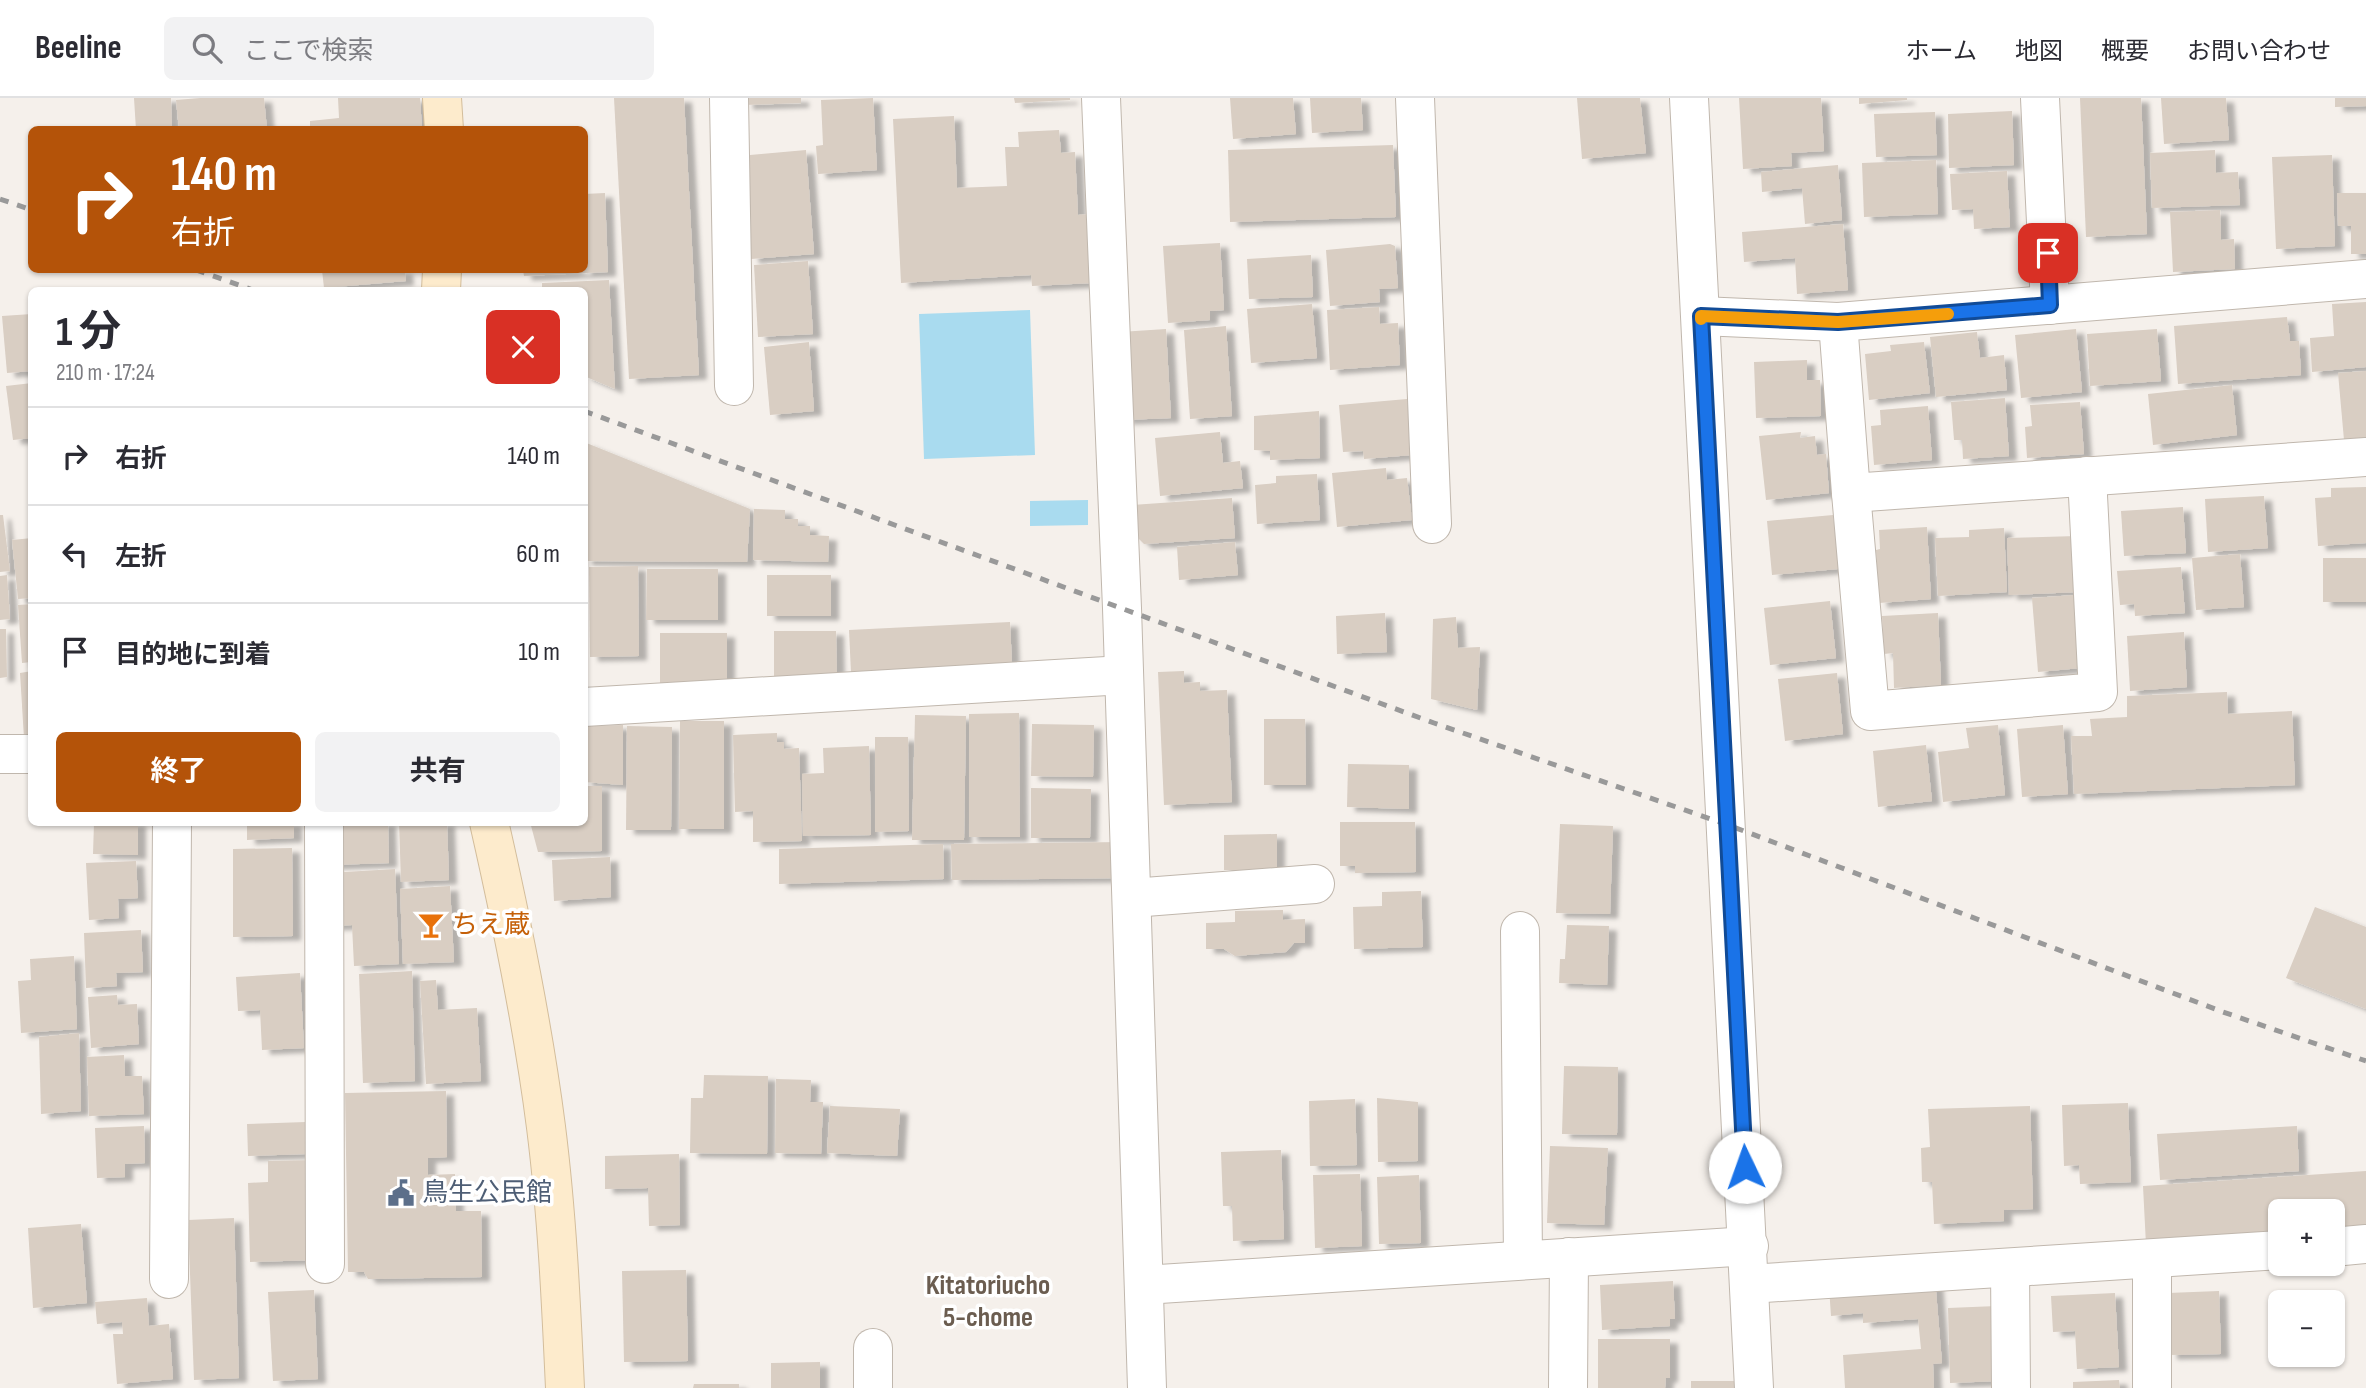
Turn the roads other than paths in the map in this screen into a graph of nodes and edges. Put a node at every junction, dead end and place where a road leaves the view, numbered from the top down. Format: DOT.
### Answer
graph roads {
  1 [pos="442,98"];
  2 [pos="729,98"];
  3 [pos="1101,98"];
  4 [pos="1415,98"];
  5 [pos="1689,98"];
  6 [pos="2040,98"];
  7 [pos="444,126"];
  8 [pos="2366,279"];
  9 [pos="2050,305"];
  10 [pos="1701,316"];
  11 [pos="1838,322"];
  12 [pos="734,386"];
  13 [pos="2366,457"];
  14 [pos="2087,477"];
  15 [pos="1851,493"];
  16 [pos="1432,524"];
  17 [pos="1124,675"];
  18 [pos="588,707"];
  19 [pos="0,754"];
  20 [pos="28,754"];
  21 [pos="172,826"];
  22 [pos="324,826"];
  23 [pos="490,826"];
  24 [pos="1315,884"];
  25 [pos="1132,898"];
  26 [pos="1520,931"];
  27 [pos="2366,1244"];
  28 [pos="1749,1246"];
  29 [pos="2345,1246"];
  30 [pos="2268,1252"];
  31 [pos="1569,1257"];
  32 [pos="1523,1260"];
  33 [pos="2152,1260"];
  34 [pos="325,1264"];
  35 [pos="2010,1268"];
  36 [pos="169,1279"];
  37 [pos="1749,1284"];
  38 [pos="1144,1285"];
  39 [pos="873,1348"];
  40 [pos="565,1388"];
  41 [pos="873,1388"];
  42 [pos="1147,1388"];
  43 [pos="1567,1388"];
  44 [pos="1754,1388"];
  45 [pos="2011,1388"];
  46 [pos="2152,1388"];
  1 -- 7 [label="street"];
  2 -- 12 [label="street"];
  3 -- 17 [label="street"];
  4 -- 16 [label="street"];
  5 -- 10 [label="street"];
  6 -- 9 [label="street"];
  8 -- 9 [label="street"];
  9 -- 11 [label="street"];
  10 -- 11 [label="street"];
  10 -- 28 [label="street"];
  11 -- 15 [label="street"];
  13 -- 14 [label="street"];
  14 -- 15 [label="street"];
  14 -- 15 [label="street"];
  17 -- 18 [label="street"];
  17 -- 25 [label="street"];
  19 -- 20 [label="street"];
  21 -- 36 [label="street"];
  22 -- 34 [label="street"];
  23 -- 40 [label="street"];
  24 -- 25 [label="street"];
  25 -- 38 [label="street"];
  26 -- 32 [label="street"];
  27 -- 29 [label="street"];
  28 -- 31 [label="street"];
  28 -- 37 [label="street"];
  30 -- 33 [label="street"];
  31 -- 32 [label="street"];
  31 -- 43 [label="street"];
  32 -- 38 [label="street"];
  33 -- 35 [label="street"];
  33 -- 46 [label="street"];
  35 -- 37 [label="street"];
  35 -- 45 [label="street"];
  37 -- 44 [label="street"];
  38 -- 42 [label="street"];
  39 -- 41 [label="street"];
}
